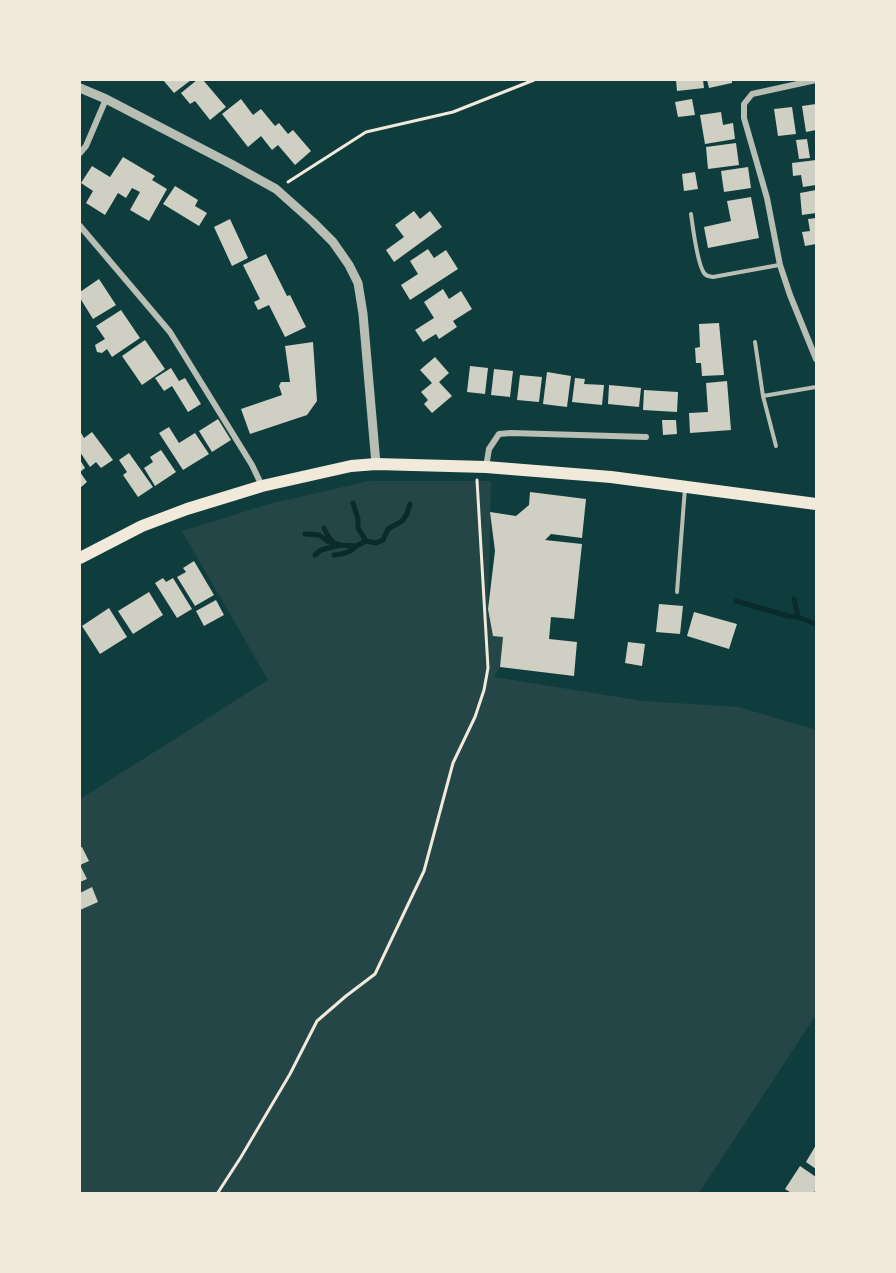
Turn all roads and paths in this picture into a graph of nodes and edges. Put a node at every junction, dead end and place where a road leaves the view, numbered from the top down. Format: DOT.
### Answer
graph roads {
  1 [pos="534,80"];
  2 [pos="816,80"];
  3 [pos="80,88"];
  4 [pos="106,99"];
  5 [pos="80,153"];
  6 [pos="276,189"];
  7 [pos="691,214"];
  8 [pos="80,226"];
  9 [pos="780,265"];
  10 [pos="755,342"];
  11 [pos="816,359"];
  12 [pos="816,387"];
  13 [pos="763,396"];
  14 [pos="646,436"];
  15 [pos="776,446"];
  16 [pos="376,464"];
  17 [pos="481,466"];
  18 [pos="261,486"];
  19 [pos="685,487"];
  20 [pos="816,504"];
  21 [pos="80,558"];
  22 [pos="676,592"];
  23 [pos="218,1194"];
  1 -- 6 [label="path"];
  2 -- 9 [label="street"];
  3 -- 4 [label="street"];
  4 -- 5 [label="street"];
  4 -- 6 [label="street"];
  6 -- 16 [label="street"];
  7 -- 9 [label="lane"];
  8 -- 18 [label="street"];
  9 -- 11 [label="street"];
  10 -- 13 [label="lane"];
  12 -- 13 [label="lane"];
  13 -- 15 [label="lane"];
  14 -- 17 [label="street"];
  16 -- 17 [label="main road"];
  16 -- 18 [label="main road"];
  17 -- 19 [label="main road"];
  17 -- 23 [label="path"];
  18 -- 21 [label="main road"];
  19 -- 20 [label="main road"];
  19 -- 22 [label="lane"];
}
